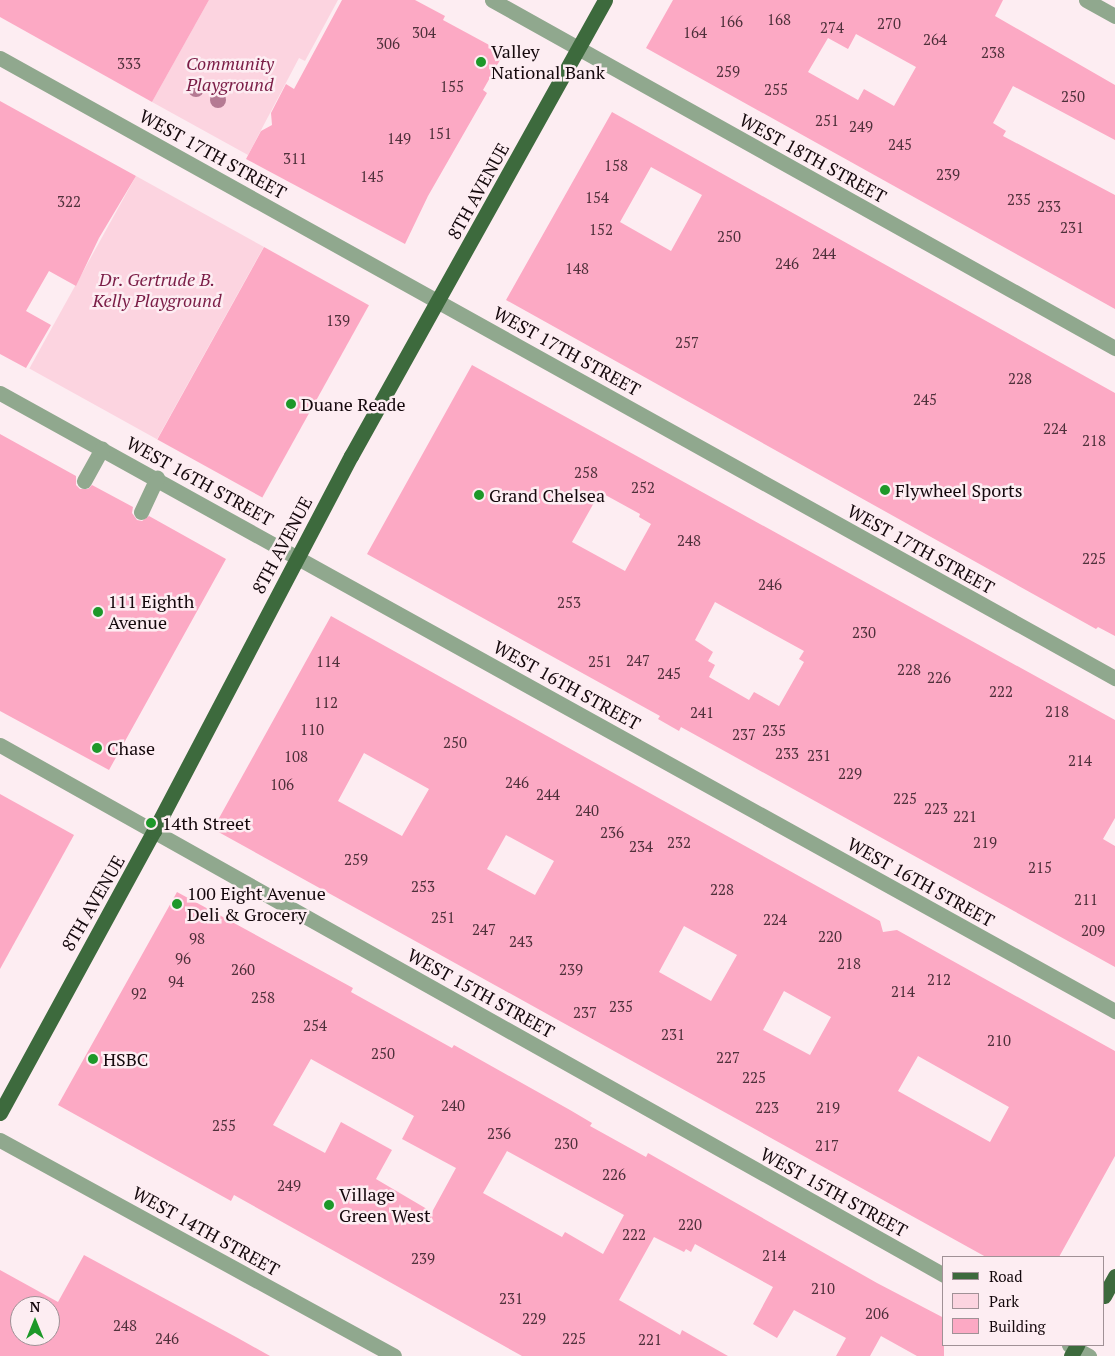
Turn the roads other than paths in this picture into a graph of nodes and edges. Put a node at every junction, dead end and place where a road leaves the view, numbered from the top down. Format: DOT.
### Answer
graph roads {
  1 [pos="492,0"];
  2 [pos="605,0"];
  3 [pos="1086,0"];
  4 [pos="1115,16"];
  5 [pos="579,49"];
  6 [pos="0,58"];
  7 [pos="438,301"];
  8 [pos="1115,348"];
  9 [pos="0,393"];
  10 [pos="102,449"];
  11 [pos="157,478"];
  12 [pos="84,481"];
  13 [pos="140,512"];
  14 [pos="296,557"];
  15 [pos="1115,678"];
  16 [pos="0,745"];
  17 [pos="154,831"];
  18 [pos="1115,1011"];
  19 [pos="0,1113"];
  20 [pos="0,1140"];
  21 [pos="942,1274"];
  22 [pos="1115,1276"];
  23 [pos="1105,1294"];
  24 [pos="1073,1348"];
  25 [pos="394,1356"];
  26 [pos="1089,1356"];
  1 -- 5 [label="street, WEST 18TH STREET"];
  2 -- 5 [label="main road, 8TH AVENUE"];
  3 -- 4 [label="street"];
  5 -- 7 [label="main road, 8TH AVENUE"];
  5 -- 8 [label="street, WEST 18TH STREET"];
  6 -- 7 [label="street, WEST 17TH STREET"];
  7 -- 14 [label="main road, 8TH AVENUE"];
  7 -- 15 [label="street, WEST 17TH STREET"];
  9 -- 10 [label="street, WEST 16TH STREET"];
  10 -- 11 [label="street, WEST 16TH STREET"];
  10 -- 12 [label="street"];
  11 -- 13 [label="street"];
  11 -- 14 [label="street, WEST 16TH STREET"];
  14 -- 17 [label="main road, 8TH AVENUE"];
  14 -- 18 [label="street, WEST 16TH STREET"];
  16 -- 17 [label="street, WEST 15TH STREET"];
  17 -- 19 [label="main road, 8TH AVENUE"];
  17 -- 21 [label="street, WEST 15TH STREET"];
  20 -- 25 [label="street, WEST 14TH STREET"];
  22 -- 23 [label="main road"];
  24 -- 26 [label="street"];
}
